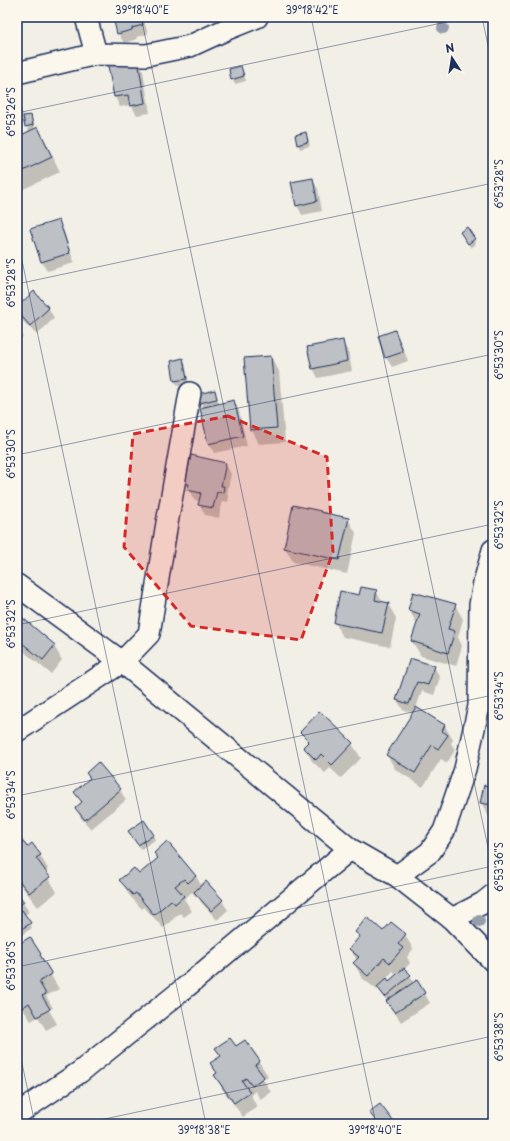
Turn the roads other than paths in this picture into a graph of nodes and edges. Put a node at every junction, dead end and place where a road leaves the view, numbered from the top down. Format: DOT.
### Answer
graph roads {
  1 [pos="86,17"];
  2 [pos="257,17"];
  3 [pos="96,54"];
  4 [pos="17,73"];
  5 [pos="190,392"];
  6 [pos="493,550"];
  7 [pos="17,585"];
  8 [pos="122,662"];
  9 [pos="17,731"];
  10 [pos="350,849"];
  11 [pos="397,876"];
  12 [pos="493,895"];
  13 [pos="452,919"];
  14 [pos="493,961"];
  15 [pos="17,1114"];
  1 -- 3 [label="street"];
  2 -- 3 [label="street"];
  3 -- 4 [label="street"];
  5 -- 8 [label="street"];
  6 -- 11 [label="street"];
  7 -- 8 [label="street"];
  8 -- 9 [label="street"];
  8 -- 10 [label="street"];
  10 -- 11 [label="street"];
  10 -- 15 [label="street"];
  11 -- 13 [label="street"];
  12 -- 13 [label="street"];
  13 -- 14 [label="street"];
}
